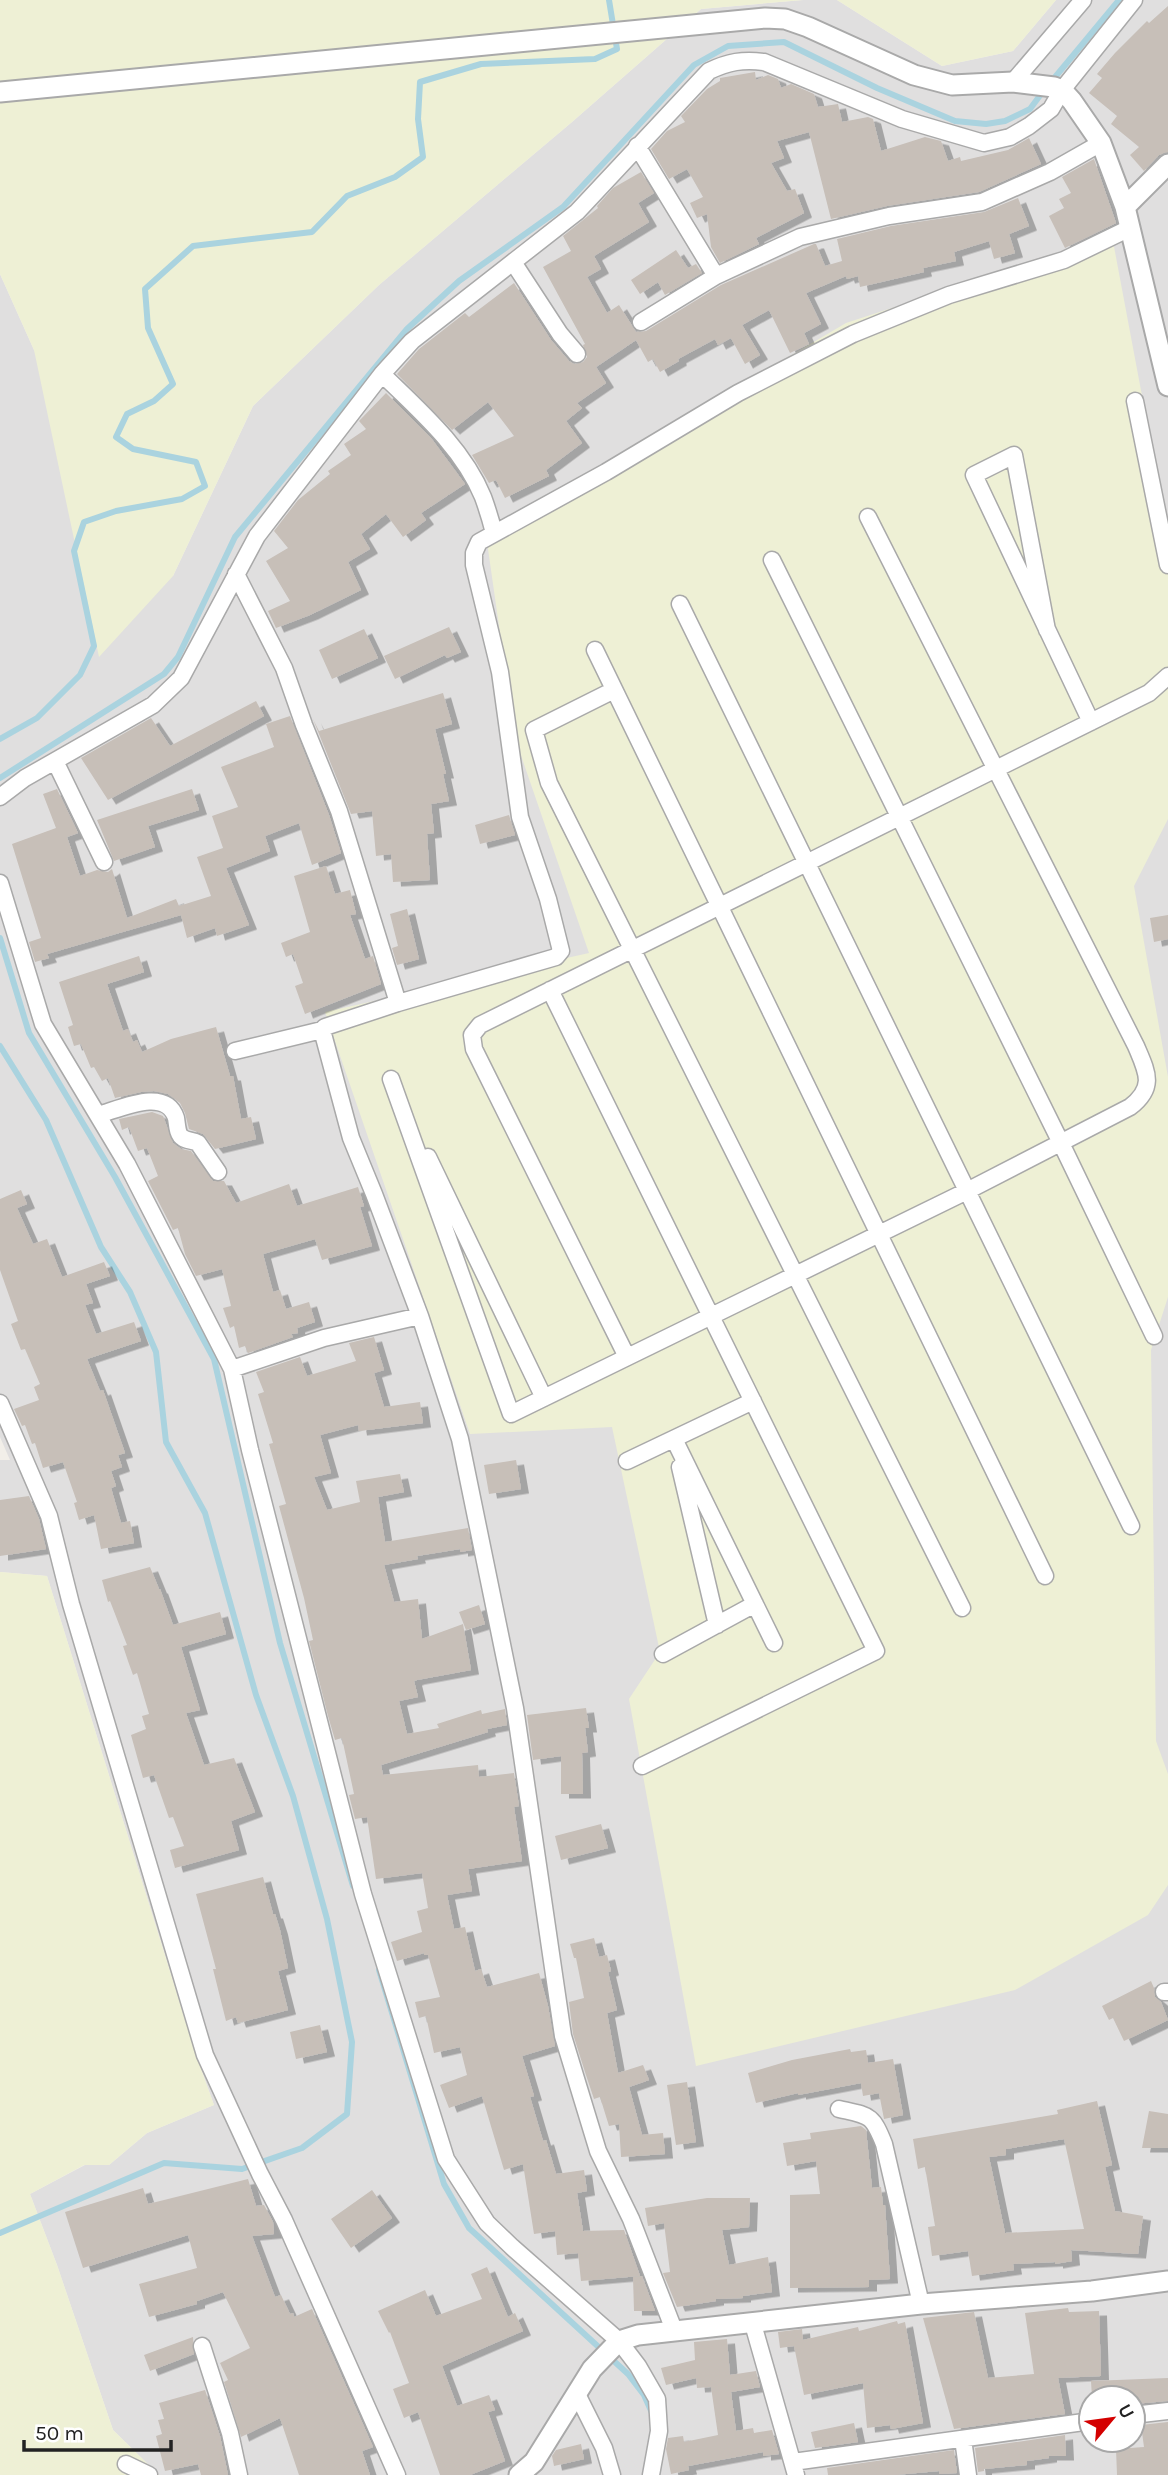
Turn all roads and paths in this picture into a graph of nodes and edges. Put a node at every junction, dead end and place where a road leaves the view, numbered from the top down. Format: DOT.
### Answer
graph roads {
  1 [pos="1083,0"];
  2 [pos="1134,0"];
  3 [pos="1022,83"];
  4 [pos="1058,89"];
  5 [pos="0,92"];
  6 [pos="1101,143"];
  7 [pos="637,146"];
  8 [pos="1168,164"];
  9 [pos="1125,207"];
  10 [pos="1130,228"];
  11 [pos="513,262"];
  12 [pos="716,276"];
  13 [pos="641,322"];
  14 [pos="577,354"];
  15 [pos="382,374"];
  16 [pos="1168,386"];
  17 [pos="1135,401"];
  18 [pos="868,517"];
  19 [pos="495,533"];
  20 [pos="1166,540"];
  21 [pos="772,560"];
  22 [pos="1168,565"];
  23 [pos="236,574"];
  24 [pos="680,604"];
  25 [pos="1047,630"];
  26 [pos="595,650"];
  27 [pos="1168,676"];
  28 [pos="614,690"];
  29 [pos="1091,722"];
  30 [pos="55,761"];
  31 [pos="994,770"];
  32 [pos="0,797"];
  33 [pos="898,817"];
  34 [pos="104,862"];
  35 [pos="807,863"];
  36 [pos="0,883"];
  37 [pos="719,906"];
  38 [pos="632,949"];
  39 [pos="550,990"];
  40 [pos="398,1003"];
  41 [pos="321,1030"];
  42 [pos="236,1051"];
  43 [pos="98,1115"];
  44 [pos="1061,1143"];
  45 [pos="218,1172"];
  46 [pos="967,1191"];
  47 [pos="878,1234"];
  48 [pos="795,1275"];
  49 [pos="420,1316"];
  50 [pos="711,1316"];
  51 [pos="1154,1336"];
  52 [pos="627,1357"];
  53 [pos="232,1369"];
  54 [pos="544,1398"];
  55 [pos="753,1401"];
  56 [pos="0,1403"];
  57 [pos="674,1439"];
  58 [pos="627,1461"];
  59 [pos="1130,1526"];
  60 [pos="1045,1576"];
  61 [pos="755,1604"];
  62 [pos="961,1608"];
  63 [pos="717,1625"];
  64 [pos="774,1643"];
  65 [pos="663,1654"];
  66 [pos="642,1766"];
  67 [pos="839,2109"];
  68 [pos="1168,2281"];
  69 [pos="921,2304"];
  70 [pos="753,2324"];
  71 [pos="674,2330"];
  72 [pos="616,2344"];
  73 [pos="202,2346"];
  74 [pos="577,2394"];
  75 [pos="1168,2410"];
  76 [pos="1147,2413"];
  77 [pos="1077,2423"];
  78 [pos="963,2439"];
  79 [pos="126,2464"];
  80 [pos="795,2469"];
  81 [pos="149,2475"];
  82 [pos="239,2475"];
  83 [pos="397,2475"];
  84 [pos="519,2475"];
  85 [pos="612,2475"];
  86 [pos="651,2475"];
  87 [pos="968,2475"];
  1 -- 3 [label="street"];
  2 -- 4 [label="street"];
  3 -- 4 [label="street"];
  3 -- 5 [label="street"];
  4 -- 6 [label="street"];
  4 -- 7 [label="street"];
  6 -- 9 [label="street"];
  6 -- 12 [label="street"];
  7 -- 11 [label="street"];
  7 -- 12 [label="street"];
  8 -- 9 [label="street"];
  9 -- 10 [label="street"];
  10 -- 16 [label="street"];
  10 -- 19 [label="street"];
  11 -- 14 [label="street"];
  11 -- 15 [label="street"];
  12 -- 13 [label="street"];
  15 -- 19 [label="street"];
  15 -- 23 [label="street"];
  17 -- 20 [label="street"];
  18 -- 31 [label="street"];
  19 -- 40 [label="street"];
  20 -- 22 [label="street"];
  21 -- 33 [label="street"];
  23 -- 30 [label="street"];
  23 -- 40 [label="street"];
  24 -- 35 [label="street"];
  25 -- 25 [label="street"];
  25 -- 29 [label="street"];
  26 -- 28 [label="street"];
  27 -- 29 [label="street"];
  28 -- 37 [label="street"];
  28 -- 38 [label="street"];
  29 -- 31 [label="street"];
  30 -- 32 [label="street"];
  30 -- 34 [label="street"];
  31 -- 33 [label="street"];
  31 -- 44 [label="street"];
  33 -- 35 [label="street"];
  33 -- 44 [label="street"];
  35 -- 37 [label="street"];
  35 -- 46 [label="street"];
  36 -- 43 [label="street"];
  37 -- 38 [label="street"];
  37 -- 47 [label="street"];
  38 -- 39 [label="street"];
  38 -- 48 [label="street"];
  39 -- 50 [label="street"];
  39 -- 52 [label="street"];
  40 -- 41 [label="street"];
  41 -- 42 [label="street"];
  41 -- 49 [label="street"];
  43 -- 45 [label="street"];
  43 -- 53 [label="street"];
  44 -- 46 [label="street"];
  44 -- 51 [label="street"];
  46 -- 47 [label="street"];
  46 -- 59 [label="street"];
  47 -- 48 [label="street"];
  47 -- 60 [label="street"];
  48 -- 50 [label="street"];
  48 -- 62 [label="street"];
  49 -- 53 [label="street"];
  49 -- 71 [label="street"];
  50 -- 52 [label="street"];
  50 -- 55 [label="street"];
  52 -- 54 [label="street"];
  53 -- 72 [label="street"];
  54 -- 54 [label="street"];
  55 -- 57 [label="street"];
  55 -- 66 [label="street"];
  56 -- 83 [label="street"];
  57 -- 58 [label="street"];
  57 -- 61 [label="street"];
  57 -- 63 [label="street"];
  61 -- 63 [label="street"];
  61 -- 64 [label="street"];
  63 -- 65 [label="street"];
  67 -- 69 [label="street"];
  68 -- 69 [label="street"];
  69 -- 70 [label="street"];
  70 -- 71 [label="street"];
  70 -- 80 [label="street"];
  71 -- 72 [label="street"];
  72 -- 74 [label="street"];
  72 -- 86 [label="street"];
  73 -- 82 [label="street"];
  74 -- 84 [label="street"];
  74 -- 85 [label="street"];
  75 -- 76 [label="street"];
  77 -- 78 [label="street"];
  78 -- 80 [label="street"];
  78 -- 87 [label="street"];
  79 -- 81 [label="street"];
}
